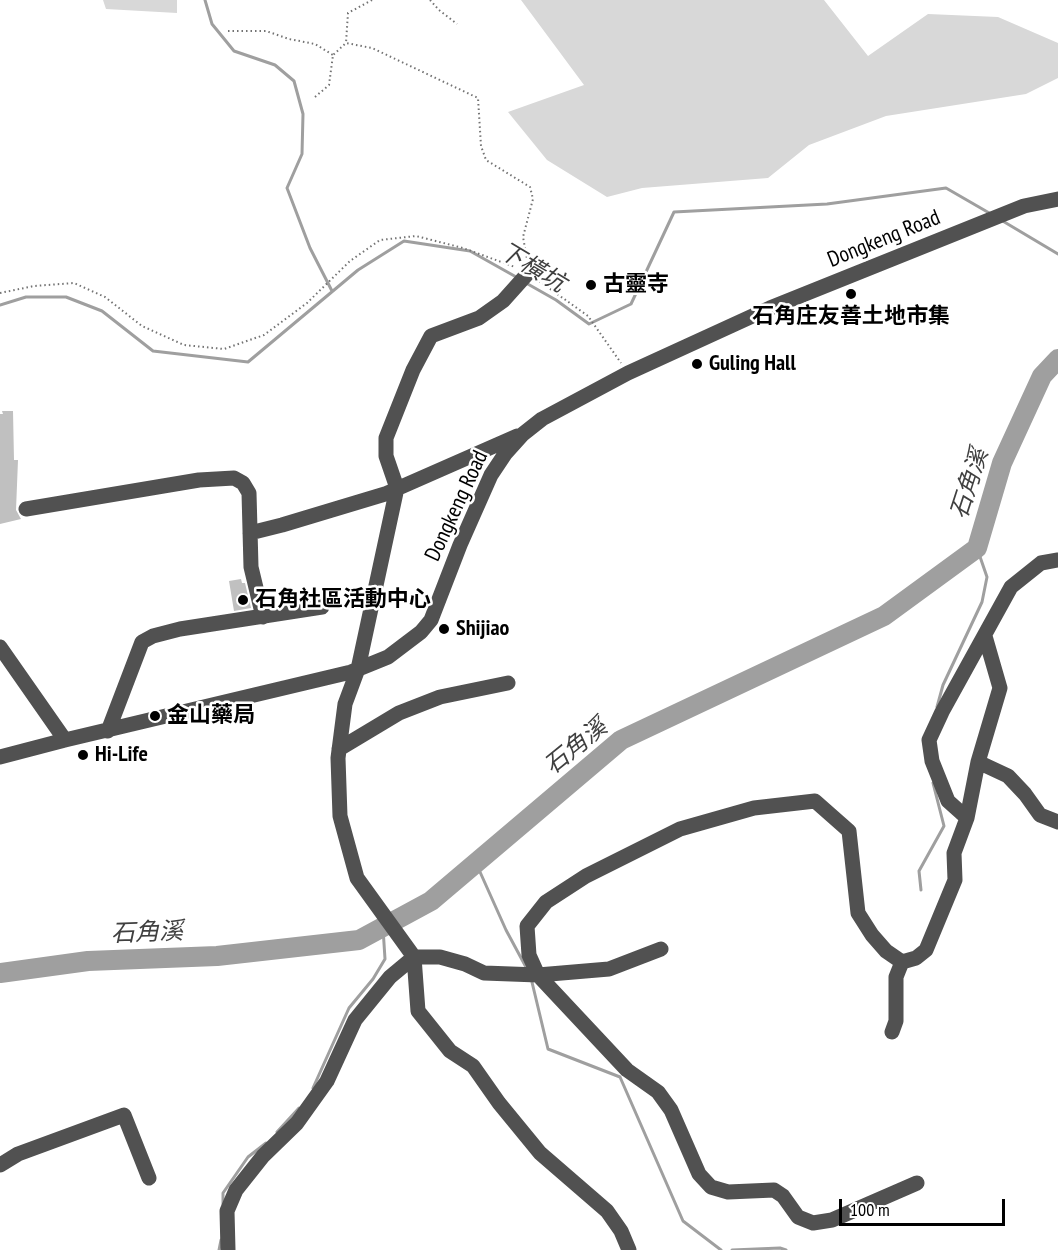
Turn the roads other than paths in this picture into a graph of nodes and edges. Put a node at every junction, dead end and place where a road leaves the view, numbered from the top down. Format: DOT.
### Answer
graph roads {
  1 [pos="1058,199"];
  2 [pos="524,277"];
  3 [pos="523,434"];
  4 [pos="397,488"];
  5 [pos="26,509"];
  6 [pos="250,533"];
  7 [pos="1058,560"];
  8 [pos="322,608"];
  9 [pos="263,617"];
  10 [pos="985,636"];
  11 [pos="0,647"];
  12 [pos="358,669"];
  13 [pos="508,683"];
  14 [pos="108,731"];
  15 [pos="64,740"];
  16 [pos="339,749"];
  17 [pos="0,757"];
  18 [pos="978,762"];
  19 [pos="967,818"];
  20 [pos="1058,822"];
  21 [pos="662,949"];
  22 [pos="414,957"];
  23 [pos="902,962"];
  24 [pos="538,975"];
  25 [pos="892,1032"];
  26 [pos="0,1165"];
  27 [pos="149,1178"];
  28 [pos="917,1183"];
  29 [pos="228,1250"];
  30 [pos="629,1250"];
  1 -- 3 [label="street, Dongkeng Road"];
  2 -- 4 [label="street"];
  3 -- 4 [label="street"];
  3 -- 12 [label="street, Dongkeng Road"];
  4 -- 6 [label="street"];
  4 -- 12 [label="street"];
  5 -- 6 [label="street"];
  6 -- 9 [label="street"];
  7 -- 10 [label="street"];
  8 -- 9 [label="street"];
  9 -- 14 [label="street"];
  10 -- 18 [label="street"];
  10 -- 19 [label="street"];
  11 -- 15 [label="street"];
  12 -- 14 [label="street, Dongkeng Road"];
  12 -- 16 [label="street"];
  13 -- 16 [label="street"];
  14 -- 15 [label="street, Dongkeng Road"];
  15 -- 17 [label="street, Dongkeng Road"];
  16 -- 22 [label="street"];
  18 -- 19 [label="street"];
  18 -- 20 [label="street"];
  19 -- 23 [label="street"];
  21 -- 24 [label="street"];
  22 -- 24 [label="street"];
  22 -- 29 [label="street"];
  22 -- 30 [label="street"];
  23 -- 24 [label="street"];
  23 -- 25 [label="street"];
  24 -- 28 [label="street"];
  26 -- 27 [label="street"];
}
